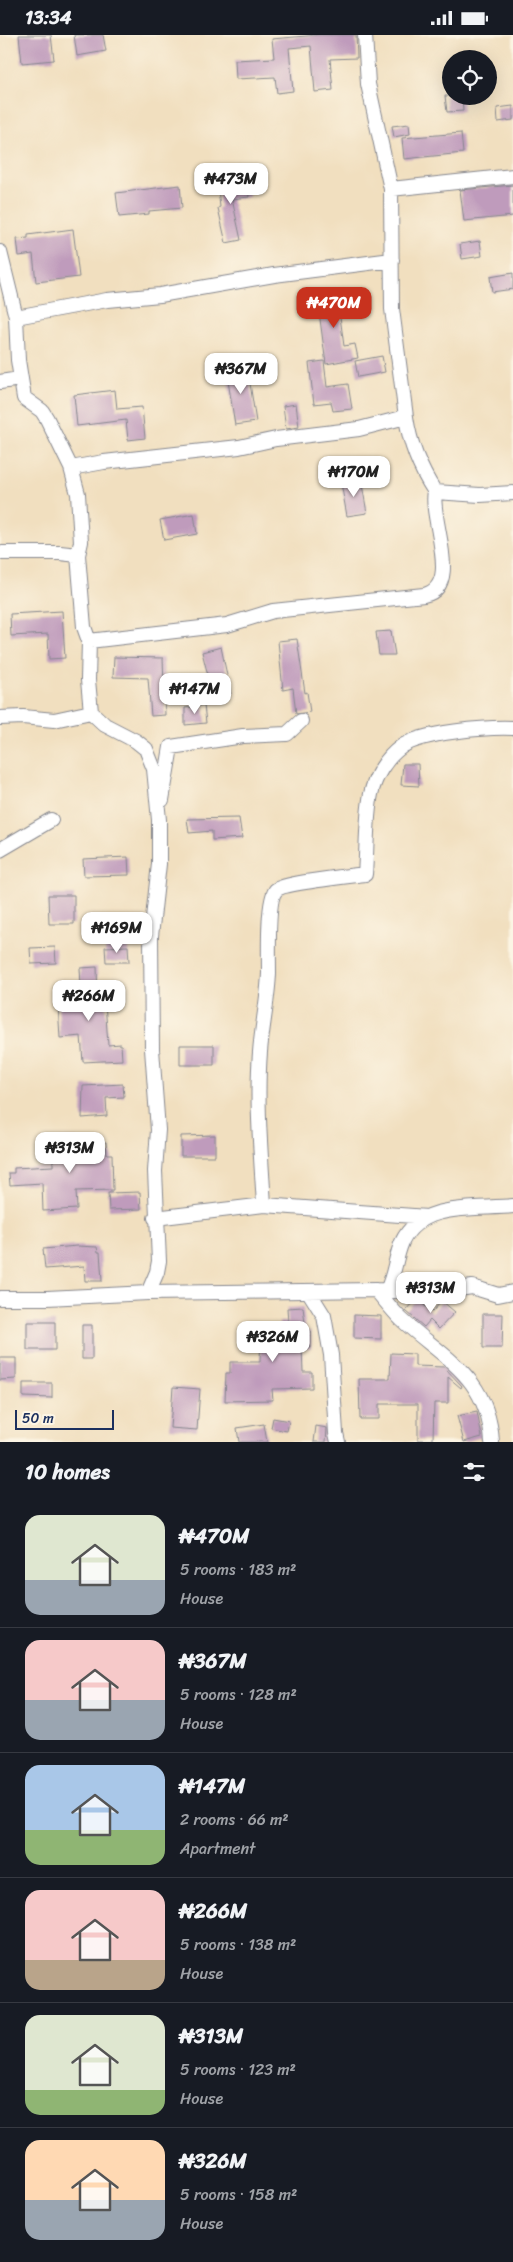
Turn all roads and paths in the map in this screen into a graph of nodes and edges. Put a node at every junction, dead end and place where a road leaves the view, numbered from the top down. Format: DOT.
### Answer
graph roads {
  1 [pos="365,35"];
  2 [pos="513,176"];
  3 [pos="391,189"];
  4 [pos="0,252"];
  5 [pos="392,260"];
  6 [pos="16,317"];
  7 [pos="20,379"];
  8 [pos="0,381"];
  9 [pos="406,417"];
  10 [pos="71,468"];
  11 [pos="435,493"];
  12 [pos="513,493"];
  13 [pos="0,553"];
  14 [pos="78,555"];
  15 [pos="89,641"];
  16 [pos="91,712"];
  17 [pos="0,717"];
  18 [pos="301,721"];
  19 [pos="513,728"];
  20 [pos="50,819"];
  21 [pos="159,820"];
  22 [pos="0,851"];
  23 [pos="264,1205"];
  24 [pos="513,1207"];
  25 [pos="427,1217"];
  26 [pos="155,1218"];
  27 [pos="381,1290"];
  28 [pos="309,1292"];
  29 [pos="513,1292"];
  30 [pos="148,1293"];
  31 [pos="0,1298"];
  32 [pos="338,1442"];
  33 [pos="492,1442"];
  1 -- 3 [label="street"];
  2 -- 3 [label="street"];
  3 -- 5 [label="street"];
  4 -- 6 [label="street"];
  5 -- 6 [label="street"];
  5 -- 9 [label="street"];
  6 -- 7 [label="street"];
  7 -- 8 [label="street"];
  7 -- 10 [label="street"];
  9 -- 10 [label="street"];
  9 -- 11 [label="street"];
  10 -- 14 [label="street"];
  11 -- 12 [label="street"];
  11 -- 15 [label="street"];
  13 -- 14 [label="street"];
  14 -- 15 [label="street"];
  15 -- 16 [label="street"];
  16 -- 17 [label="street"];
  16 -- 21 [label="street"];
  18 -- 21 [label="street"];
  19 -- 23 [label="street"];
  20 -- 22 [label="street"];
  21 -- 26 [label="street"];
  23 -- 25 [label="street"];
  23 -- 26 [label="street"];
  24 -- 25 [label="street"];
  25 -- 27 [label="street"];
  26 -- 30 [label="street"];
  27 -- 28 [label="street"];
  27 -- 29 [label="street"];
  27 -- 33 [label="street"];
  28 -- 30 [label="street"];
  28 -- 32 [label="street"];
  30 -- 31 [label="street"];
}
